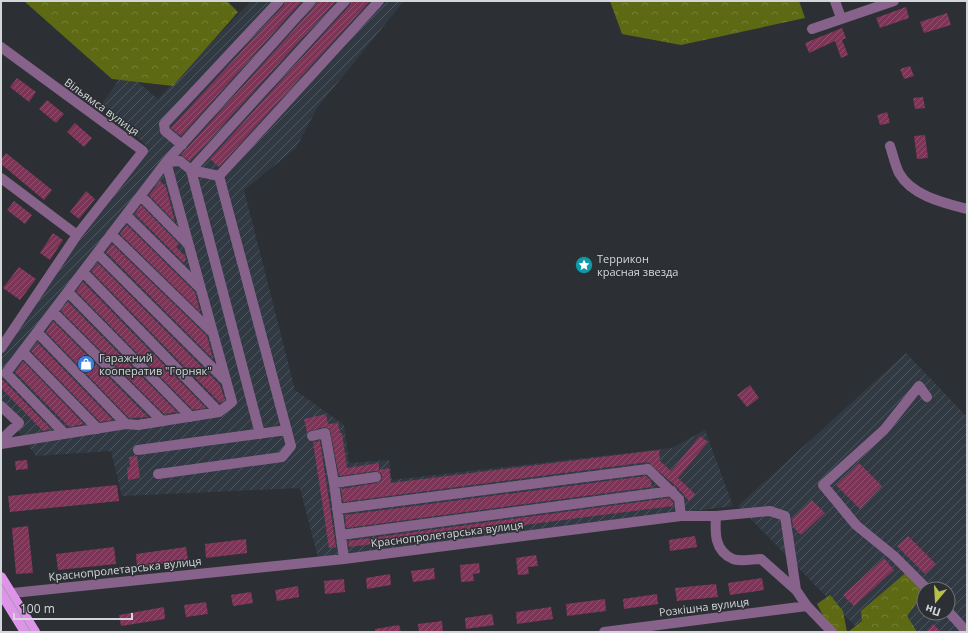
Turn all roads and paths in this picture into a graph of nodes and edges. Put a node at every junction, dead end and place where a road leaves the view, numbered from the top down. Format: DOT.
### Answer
graph roads {
  1 [pos="279,1"];
  2 [pos="311,1"];
  3 [pos="345,1"];
  4 [pos="379,1"];
  5 [pos="835,1"];
  6 [pos="894,1"];
  7 [pos="841,18"];
  8 [pos="812,29"];
  9 [pos="1,47"];
  10 [pos="182,145"];
  11 [pos="890,146"];
  12 [pos="166,162"];
  13 [pos="191,170"];
  14 [pos="219,176"];
  15 [pos="1,178"];
  16 [pos="141,196"];
  17 [pos="967,209"];
  18 [pos="126,215"];
  19 [pos="111,234"];
  20 [pos="77,235"];
  21 [pos="189,245"];
  22 [pos="97,253"];
  23 [pos="83,272"];
  24 [pos="201,288"];
  25 [pos="68,292"];
  26 [pos="53,312"];
  27 [pos="37,332"];
  28 [pos="213,333"];
  29 [pos="1,348"];
  30 [pos="22,352"];
  31 [pos="227,382"];
  32 [pos="927,397"];
  33 [pos="1,406"];
  34 [pos="219,412"];
  35 [pos="191,417"];
  36 [pos="162,421"];
  37 [pos="126,424"];
  38 [pos="98,429"];
  39 [pos="287,430"];
  40 [pos="65,434"];
  41 [pos="260,434"];
  42 [pos="312,436"];
  43 [pos="1,440"];
  44 [pos="1,444"];
  45 [pos="138,450"];
  46 [pos="158,474"];
  47 [pos="376,477"];
  48 [pos="334,483"];
  49 [pos="672,491"];
  50 [pos="337,509"];
  51 [pos="681,516"];
  52 [pos="716,516"];
  53 [pos="341,535"];
  54 [pos="344,558"];
  55 [pos="1,577"];
  56 [pos="919,581"];
  57 [pos="796,590"];
  58 [pos="12,593"];
  59 [pos="1,594"];
  60 [pos="807,606"];
  61 [pos="956,620"];
  62 [pos="25,632"];
  63 [pos="35,632"];
  64 [pos="604,632"];
  65 [pos="832,632"];
  66 [pos="967,632"];
  1 -- 10 [label="street"];
  2 -- 10 [label="street"];
  3 -- 13 [label="street"];
  4 -- 14 [label="street"];
  5 -- 7 [label="street"];
  6 -- 7 [label="street"];
  7 -- 8 [label="street"];
  9 -- 20 [label="street, Вільямса вулиця"];
  10 -- 12 [label="street"];
  11 -- 17 [label="street"];
  12 -- 13 [label="street"];
  12 -- 16 [label="street"];
  12 -- 21 [label="street"];
  13 -- 14 [label="street"];
  13 -- 41 [label="street"];
  14 -- 39 [label="street"];
  15 -- 20 [label="street"];
  16 -- 18 [label="street"];
  16 -- 21 [label="street"];
  18 -- 19 [label="street"];
  18 -- 24 [label="street"];
  19 -- 22 [label="street"];
  19 -- 28 [label="street"];
  20 -- 29 [label="street, Вільямса вулиця"];
  21 -- 24 [label="street"];
  22 -- 23 [label="street"];
  22 -- 31 [label="street"];
  23 -- 25 [label="street"];
  23 -- 34 [label="street"];
  24 -- 28 [label="street"];
  25 -- 26 [label="street"];
  25 -- 35 [label="street"];
  26 -- 27 [label="street"];
  26 -- 36 [label="street"];
  27 -- 30 [label="street"];
  27 -- 37 [label="street"];
  28 -- 31 [label="street"];
  30 -- 38 [label="street"];
  30 -- 40 [label="street"];
  31 -- 34 [label="street"];
  32 -- 56 [label="street"];
  33 -- 43 [label="street"];
  34 -- 35 [label="street"];
  35 -- 36 [label="street"];
  36 -- 37 [label="street"];
  37 -- 38 [label="street"];
  38 -- 40 [label="street"];
  39 -- 41 [label="street"];
  39 -- 46 [label="street"];
  40 -- 44 [label="street"];
  41 -- 45 [label="street"];
  42 -- 48 [label="street"];
  47 -- 48 [label="street"];
  48 -- 50 [label="street"];
  49 -- 50 [label="street"];
  49 -- 51 [label="street"];
  49 -- 53 [label="street"];
  50 -- 53 [label="street"];
  51 -- 52 [label="street, Краснопролетарська вулиця"];
  51 -- 54 [label="street, Краснопролетарська вулиця"];
  52 -- 57 [label="street"];
  52 -- 57 [label="street, Краснопролетарська вулиця"];
  53 -- 54 [label="street"];
  54 -- 58 [label="street, Краснопролетарська вулиця"];
  55 -- 58 [label="main road"];
  57 -- 60 [label="street"];
  58 -- 59 [label="street, Краснопролетарська вулиця"];
  58 -- 63 [label="main road"];
  59 -- 62 [label="main road"];
  60 -- 64 [label="street, Розкішна вулиця"];
  60 -- 65 [label="street"];
  61 -- 66 [label="street"];
}
